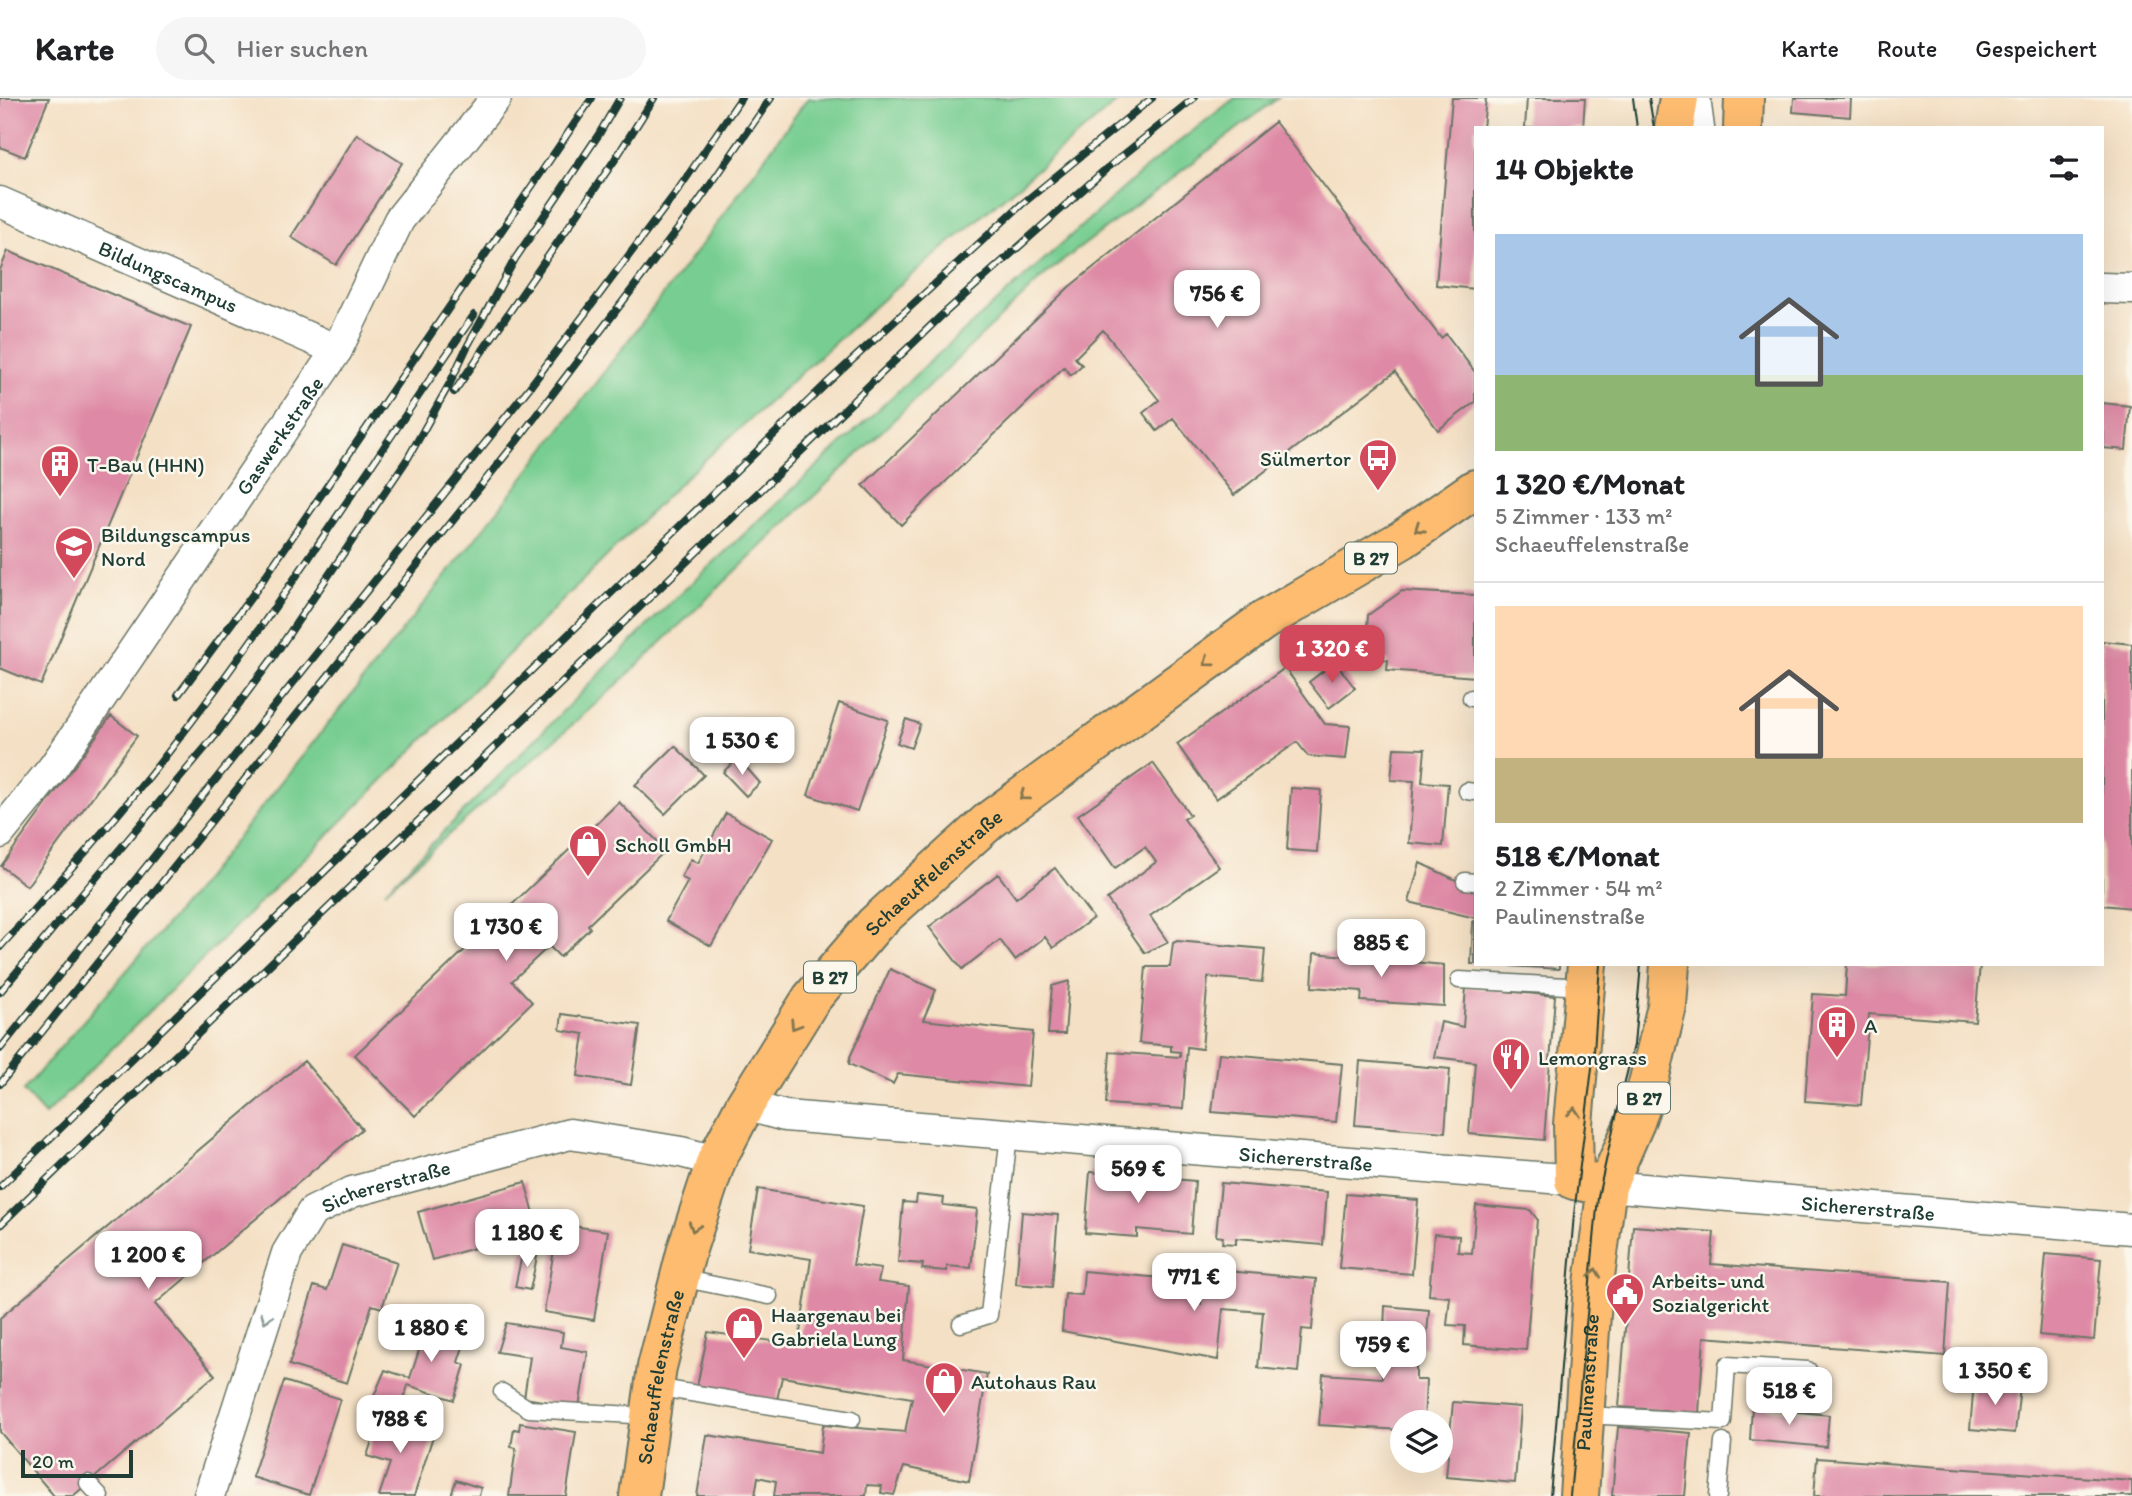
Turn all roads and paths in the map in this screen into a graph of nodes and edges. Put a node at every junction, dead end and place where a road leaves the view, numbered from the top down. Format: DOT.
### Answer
graph roads {
  1 [pos="496,98"];
  2 [pos="1679,98"];
  3 [pos="1695,98"];
  4 [pos="1744,98"];
  5 [pos="1674,126"];
  6 [pos="1699,126"];
  7 [pos="1743,126"];
  8 [pos="0,202"];
  9 [pos="2104,288"];
  10 [pos="2132,289"];
  11 [pos="337,350"];
  12 [pos="1474,490"];
  13 [pos="0,833"];
  14 [pos="1670,966"];
  15 [pos="1586,976"];
  16 [pos="1460,980"];
  17 [pos="745,1105"];
  18 [pos="1009,1134"];
  19 [pos="716,1161"];
  20 [pos="1590,1183"];
  21 [pos="2132,1229"];
  22 [pos="680,1278"];
  23 [pos="769,1296"];
  24 [pos="961,1324"];
  25 [pos="1808,1370"];
  26 [pos="502,1392"];
  27 [pos="652,1401"];
  28 [pos="1584,1415"];
  29 [pos="852,1419"];
  30 [pos="1723,1442"];
  31 [pos="88,1483"];
  32 [pos="100,1496"];
  33 [pos="209,1496"];
  34 [pos="639,1496"];
  35 [pos="1579,1496"];
  36 [pos="1718,1496"];
  1 -- 11 [label="street, Gaswerkstraße"];
  2 -- 5 [label="main road"];
  3 -- 6 [label="street"];
  4 -- 7 [label="main road"];
  8 -- 11 [label="street, Bildungscampus"];
  9 -- 10 [label="street"];
  11 -- 13 [label="street, Gaswerkstraße"];
  12 -- 17 [label="main road, Schaeuffelenstraße / B 27, one-way"];
  14 -- 20 [label="main road, Paulinenstraße / B 27"];
  15 -- 16 [label="lane"];
  20 -- 15 [label="main road, Paulinenstraße / B 27, one-way"];
  17 -- 18 [label="street, Sichererstraße"];
  17 -- 19 [label="main road, Schaeuffelenstraße / B 27"];
  18 -- 20 [label="street, Sichererstraße"];
  18 -- 24 [label="lane"];
  19 -- 22 [label="main road, Schaeuffelenstraße / B 27, one-way"];
  19 -- 33 [label="street, Sichererstraße, one-way"];
  20 -- 21 [label="street, Sichererstraße"];
  28 -- 20 [label="main road, Paulinenstraße / B 27, one-way"];
  22 -- 23 [label="lane"];
  22 -- 27 [label="main road, Schaeuffelenstraße / B 27"];
  25 -- 28 [label="lane"];
  26 -- 27 [label="lane"];
  27 -- 29 [label="lane"];
  27 -- 34 [label="main road, Schaeuffelenstraße / B 27"];
  28 -- 35 [label="main road, Paulinenstraße / B 27"];
  30 -- 36 [label="lane"];
  31 -- 32 [label="lane"];
}
